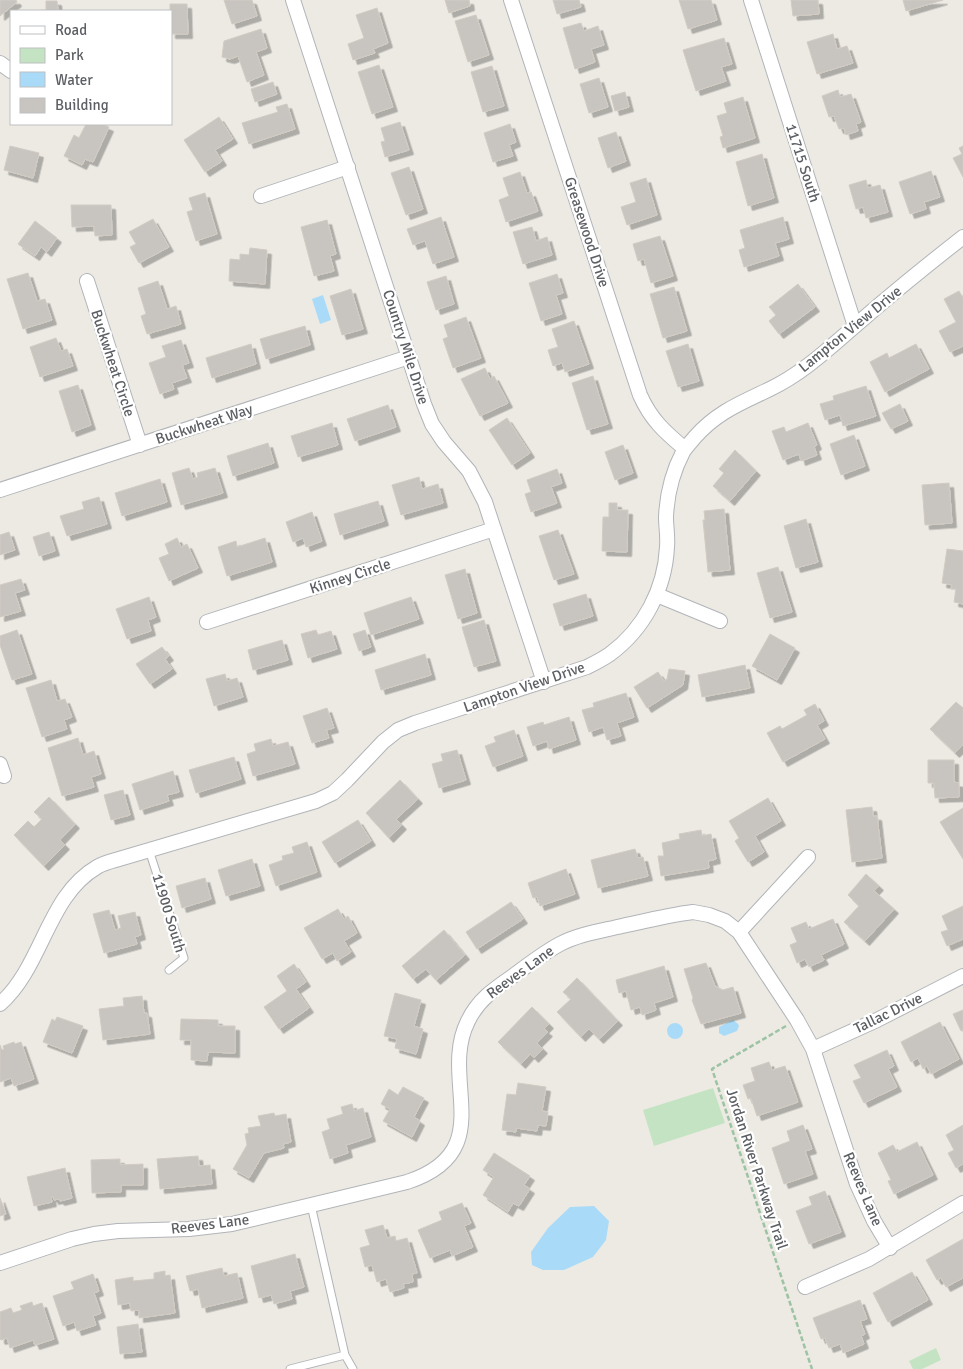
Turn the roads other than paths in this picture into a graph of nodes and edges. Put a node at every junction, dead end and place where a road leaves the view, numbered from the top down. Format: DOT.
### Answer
graph roads {
  1 [pos="293,0"];
  2 [pos="511,0"];
  3 [pos="751,0"];
  4 [pos="348,168"];
  5 [pos="261,196"];
  6 [pos="963,237"];
  7 [pos="87,281"];
  8 [pos="855,326"];
  9 [pos="409,357"];
  10 [pos="140,445"];
  11 [pos="685,450"];
  12 [pos="0,490"];
  13 [pos="494,529"];
  14 [pos="657,595"];
  15 [pos="720,621"];
  16 [pos="207,622"];
  17 [pos="544,682"];
  18 [pos="149,850"];
  19 [pos="808,857"];
  20 [pos="739,932"];
  21 [pos="169,970"];
  22 [pos="963,976"];
  23 [pos="0,1004"];
  24 [pos="813,1049"];
  25 [pos="963,1203"];
  26 [pos="311,1205"];
  27 [pos="890,1248"];
  28 [pos="0,1263"];
  29 [pos="805,1288"];
  30 [pos="345,1355"];
  31 [pos="290,1369"];
  32 [pos="353,1369"];
  1 -- 4 [label="street, Country Mile Drive"];
  2 -- 11 [label="street, Greasewood Drive"];
  3 -- 8 [label="street, 11715 South"];
  4 -- 5 [label="street"];
  4 -- 9 [label="street, Country Mile Drive"];
  6 -- 8 [label="street, Lampton View Drive"];
  7 -- 10 [label="street, Buckwheat Circle"];
  8 -- 11 [label="street, Lampton View Drive"];
  9 -- 10 [label="street, Buckwheat Way"];
  9 -- 13 [label="street, Country Mile Drive"];
  10 -- 12 [label="street, Buckwheat Way"];
  11 -- 14 [label="street, Lampton View Drive"];
  13 -- 16 [label="street, Kinney Circle"];
  13 -- 17 [label="street, Country Mile Drive"];
  14 -- 15 [label="street"];
  14 -- 17 [label="street, Lampton View Drive"];
  17 -- 18 [label="street, Lampton View Drive"];
  18 -- 21 [label="lane, 11900 South"];
  18 -- 23 [label="street, Lampton View Drive"];
  19 -- 20 [label="street"];
  20 -- 24 [label="street, Reeves Lane"];
  20 -- 26 [label="street, Reeves Lane"];
  22 -- 24 [label="street, Tallac Drive"];
  24 -- 27 [label="street, Reeves Lane"];
  25 -- 27 [label="street"];
  26 -- 28 [label="street, Reeves Lane"];
  26 -- 30 [label="lane"];
  27 -- 29 [label="street"];
  30 -- 31 [label="lane"];
  30 -- 32 [label="lane"];
}
